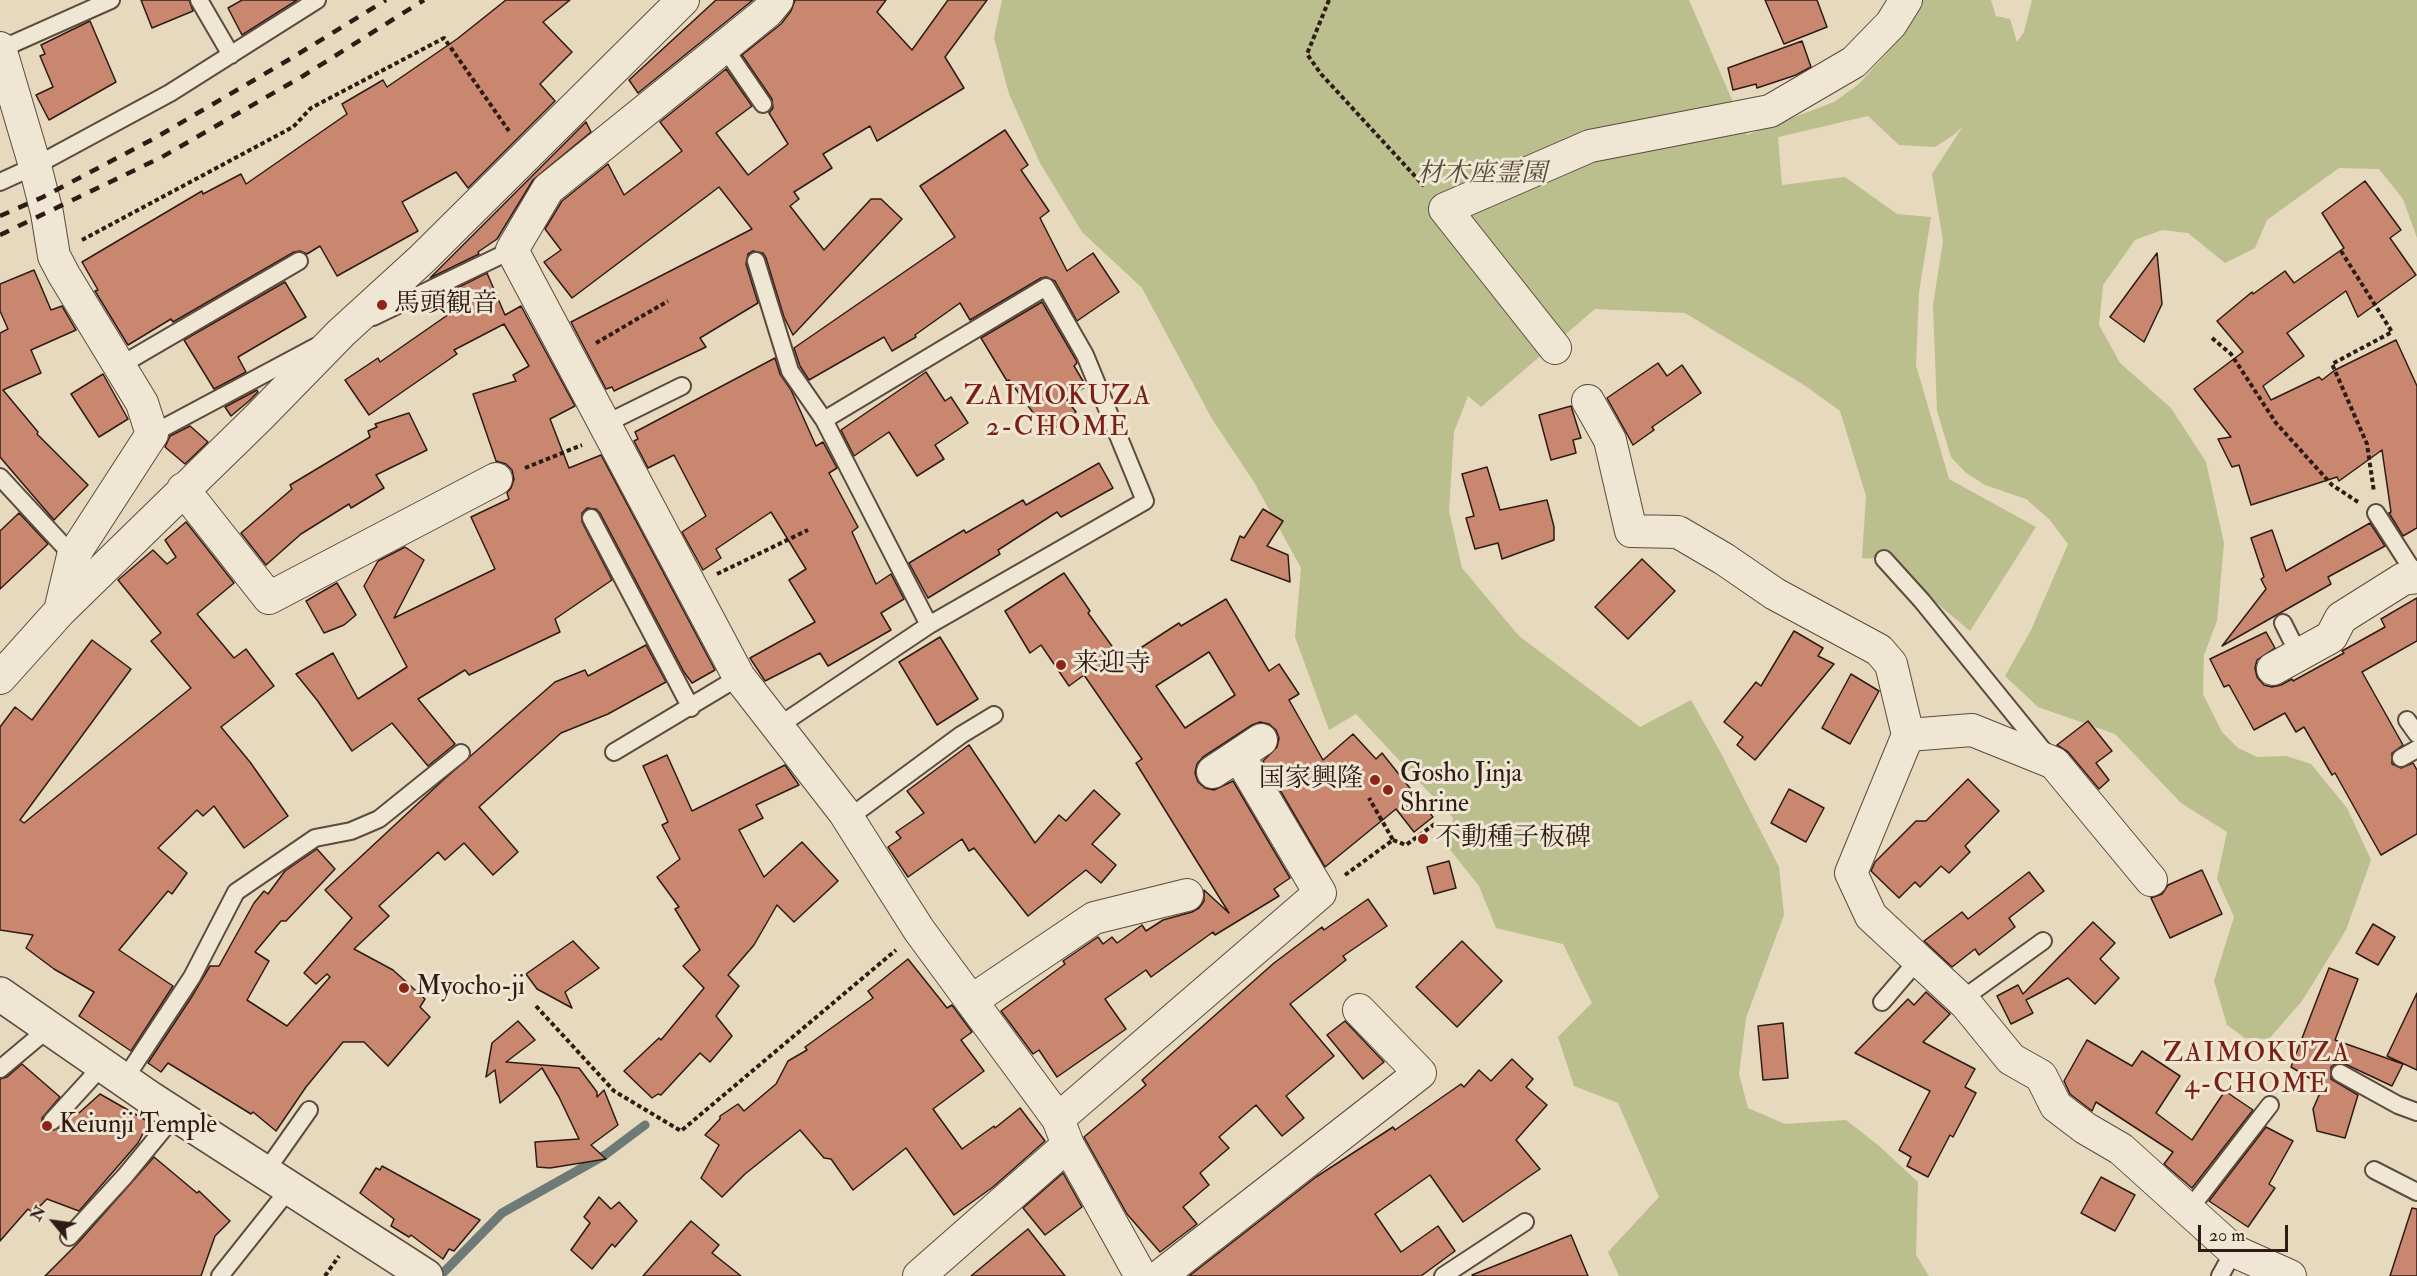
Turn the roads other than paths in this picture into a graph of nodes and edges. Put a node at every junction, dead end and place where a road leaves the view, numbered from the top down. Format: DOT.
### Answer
graph roads {
  1 [pos="111,0"];
  2 [pos="199,0"];
  3 [pos="317,0"];
  4 [pos="683,0"];
  5 [pos="777,0"];
  6 [pos="1906,0"];
  7 [pos="724,47"];
  8 [pos="0,48"];
  9 [pos="231,55"];
  10 [pos="763,104"];
  11 [pos="36,166"];
  12 [pos="0,182"];
  13 [pos="512,250"];
  14 [pos="299,261"];
  15 [pos="756,261"];
  16 [pos="341,333"];
  17 [pos="1555,348"];
  18 [pos="121,365"];
  19 [pos="682,386"];
  20 [pos="1588,402"];
  21 [pos="824,420"];
  22 [pos="608,428"];
  23 [pos="152,434"];
  24 [pos="0,477"];
  25 [pos="496,479"];
  26 [pos="183,489"];
  27 [pos="2376,513"];
  28 [pos="591,518"];
  29 [pos="73,556"];
  30 [pos="1884,559"];
  31 [pos="2417,577"];
  32 [pos="60,611"];
  33 [pos="2283,623"];
  34 [pos="930,625"];
  35 [pos="2286,662"];
  36 [pos="739,677"];
  37 [pos="0,678"];
  38 [pos="690,708"];
  39 [pos="994,715"];
  40 [pos="2408,720"];
  41 [pos="777,727"];
  42 [pos="2417,734"];
  43 [pos="1908,735"];
  44 [pos="2417,749"];
  45 [pos="614,752"];
  46 [pos="461,753"];
  47 [pos="2401,758"];
  48 [pos="2054,762"];
  49 [pos="1213,772"];
  50 [pos="844,812"];
  51 [pos="2151,880"];
  52 [pos="1186,895"];
  53 [pos="2043,941"];
  54 [pos="1918,960"];
  55 [pos="0,994"];
  56 [pos="1961,1000"];
  57 [pos="971,1001"];
  58 [pos="1882,1002"];
  59 [pos="1359,1010"];
  60 [pos="49,1028"];
  61 [pos="0,1069"];
  62 [pos="113,1073"];
  63 [pos="2340,1073"];
  64 [pos="2270,1106"];
  65 [pos="309,1110"];
  66 [pos="2417,1112"];
  67 [pos="176,1114"];
  68 [pos="52,1121"];
  69 [pos="1063,1132"];
  70 [pos="2374,1170"];
  71 [pos="278,1179"];
  72 [pos="2417,1192"];
  73 [pos="2188,1210"];
  74 [pos="1525,1222"];
  75 [pos="69,1237"];
  76 [pos="2227,1264"];
  77 [pos="421,1272"];
  78 [pos="220,1276"];
  79 [pos="919,1276"];
  80 [pos="1141,1276"];
  81 [pos="1160,1276"];
  82 [pos="1443,1276"];
  83 [pos="2290,1276"];
  1 -- 8 [label="lane"];
  2 -- 9 [label="lane"];
  3 -- 9 [label="lane"];
  4 -- 16 [label="street"];
  5 -- 7 [label="street"];
  6 -- 17 [label="street"];
  7 -- 10 [label="lane"];
  7 -- 13 [label="street"];
  8 -- 11 [label="street"];
  9 -- 11 [label="lane"];
  11 -- 12 [label="lane"];
  11 -- 18 [label="street"];
  13 -- 16 [label="lane"];
  13 -- 22 [label="street"];
  14 -- 18 [label="lane"];
  15 -- 21 [label="lane"];
  16 -- 23 [label="lane"];
  16 -- 26 [label="street"];
  18 -- 23 [label="street"];
  19 -- 22 [label="lane"];
  20 -- 43 [label="street"];
  21 -- 34 [label="lane"];
  21 -- 34 [label="lane"];
  22 -- 36 [label="street"];
  23 -- 29 [label="street"];
  24 -- 29 [label="lane"];
  25 -- 26 [label="street"];
  26 -- 32 [label="street"];
  27 -- 31 [label="lane"];
  28 -- 38 [label="lane"];
  29 -- 32 [label="street"];
  30 -- 48 [label="lane"];
  31 -- 35 [label="street"];
  32 -- 37 [label="street"];
  33 -- 35 [label="lane"];
  34 -- 41 [label="lane"];
  36 -- 38 [label="lane"];
  36 -- 41 [label="street"];
  38 -- 45 [label="lane"];
  39 -- 50 [label="lane"];
  40 -- 42 [label="lane"];
  41 -- 50 [label="street"];
  43 -- 48 [label="street"];
  43 -- 54 [label="street"];
  44 -- 47 [label="lane"];
  46 -- 62 [label="lane"];
  48 -- 51 [label="street"];
  49 -- 69 [label="street"];
  50 -- 57 [label="street"];
  52 -- 57 [label="street"];
  53 -- 56 [label="lane"];
  54 -- 56 [label="street"];
  54 -- 58 [label="lane"];
  55 -- 60 [label="street"];
  56 -- 73 [label="street"];
  57 -- 69 [label="street"];
  59 -- 81 [label="street"];
  60 -- 61 [label="lane"];
  60 -- 62 [label="street"];
  62 -- 67 [label="street"];
  62 -- 68 [label="lane"];
  63 -- 66 [label="lane"];
  64 -- 73 [label="lane"];
  65 -- 71 [label="lane"];
  67 -- 71 [label="street"];
  67 -- 75 [label="lane"];
  69 -- 79 [label="street"];
  69 -- 80 [label="street"];
  70 -- 72 [label="lane"];
  71 -- 77 [label="street"];
  71 -- 78 [label="lane"];
  73 -- 76 [label="street"];
  74 -- 82 [label="lane"];
  76 -- 83 [label="street"];
}
